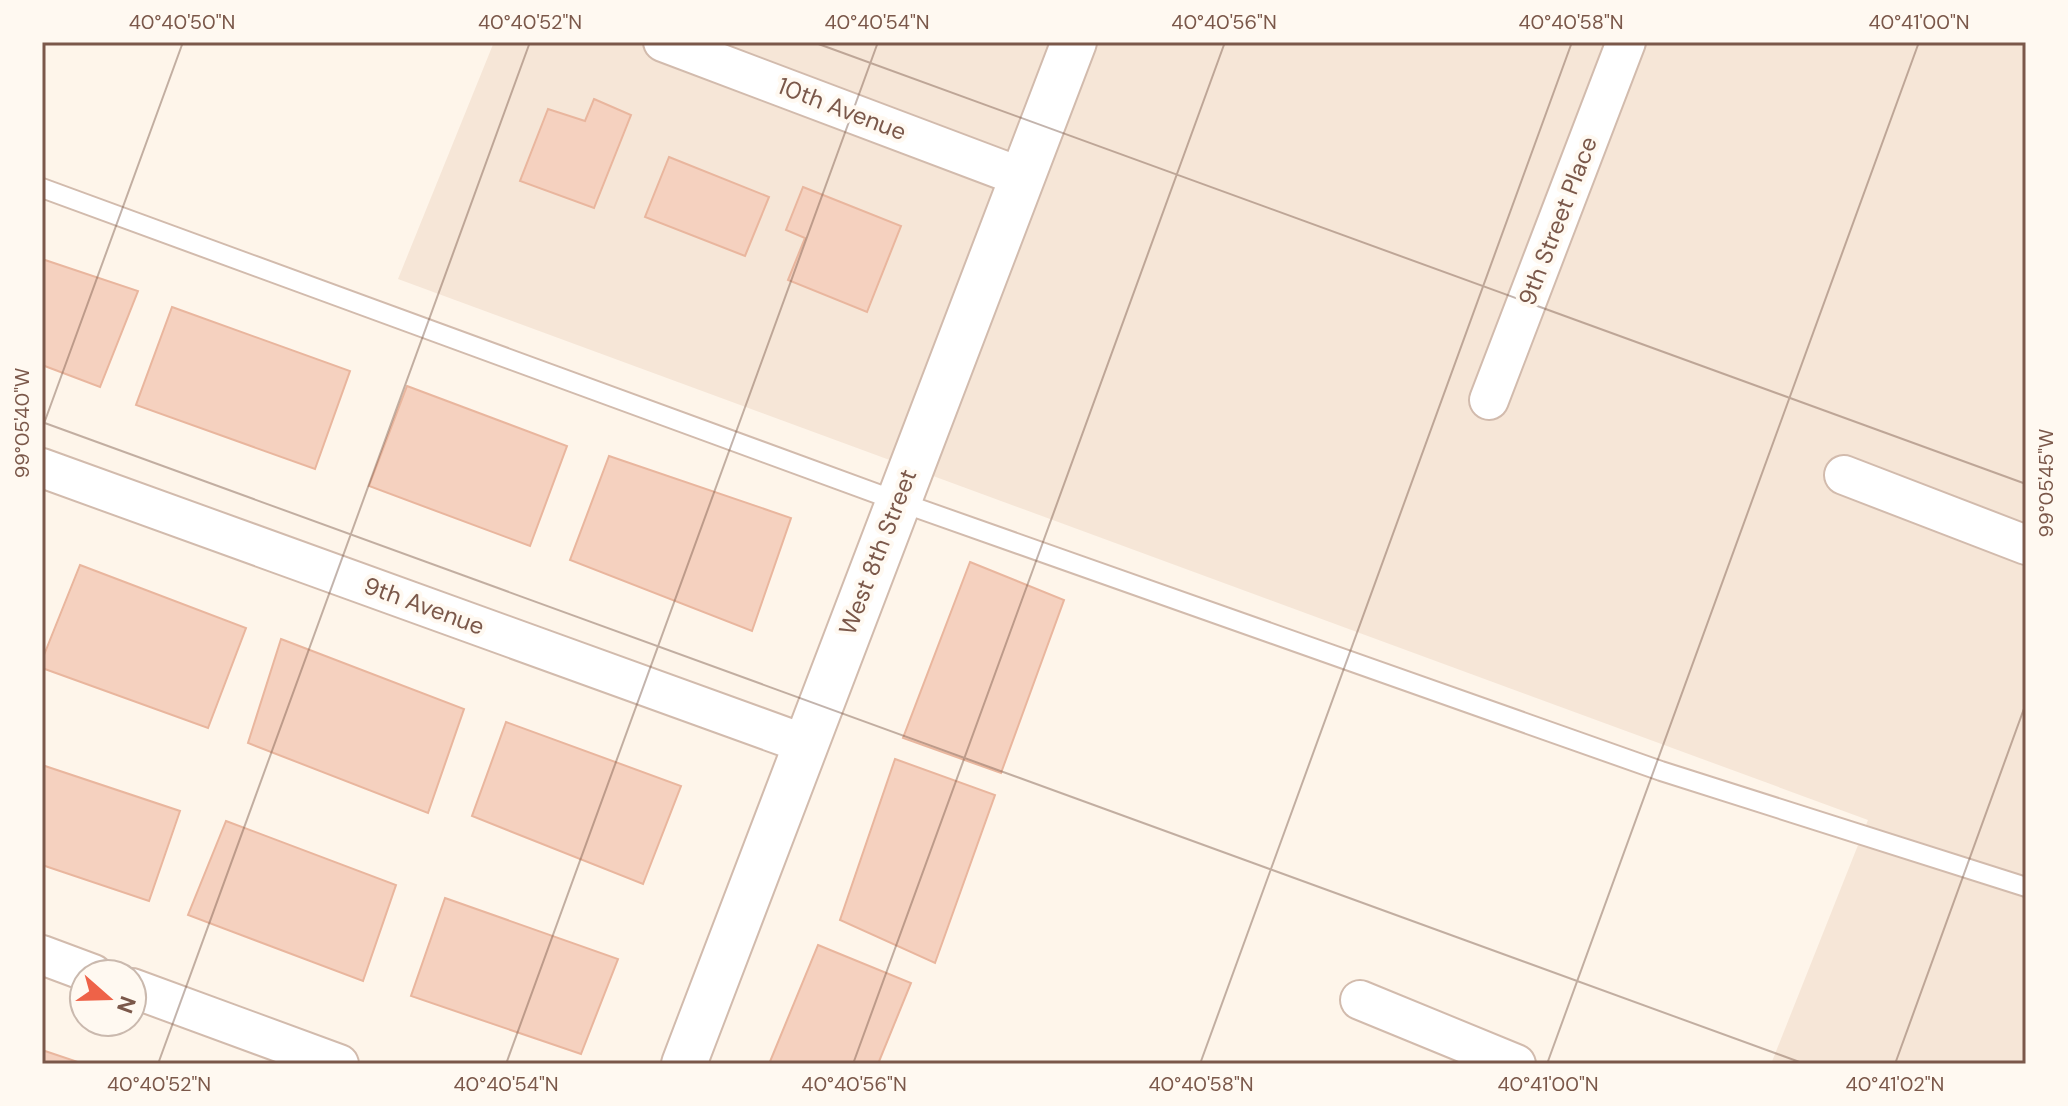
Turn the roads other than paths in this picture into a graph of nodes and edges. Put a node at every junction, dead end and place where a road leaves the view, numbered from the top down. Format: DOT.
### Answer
graph roads {
  1 [pos="663,42"];
  2 [pos="1074,42"];
  3 [pos="1626,42"];
  4 [pos="1021,177"];
  5 [pos="42,188"];
  6 [pos="1489,400"];
  7 [pos="42,468"];
  8 [pos="1844,475"];
  9 [pos="897,501"];
  10 [pos="2026,545"];
  11 [pos="805,744"];
  12 [pos="2026,887"];
  13 [pos="42,955"];
  14 [pos="68,965"];
  15 [pos="148,994"];
  16 [pos="1360,1000"];
  17 [pos="339,1064"];
  18 [pos="684,1064"];
  19 [pos="1516,1064"];
  1 -- 4 [label="street, 10th Avenue"];
  2 -- 4 [label="street, West 8th Street"];
  3 -- 6 [label="street, 9th Street Place"];
  4 -- 9 [label="street, West 8th Street"];
  5 -- 9 [label="lane"];
  7 -- 11 [label="street, 9th Avenue"];
  8 -- 10 [label="street"];
  9 -- 11 [label="street, West 8th Street"];
  9 -- 12 [label="lane"];
  11 -- 18 [label="street, West 8th Street"];
  13 -- 14 [label="street"];
  15 -- 17 [label="street"];
  16 -- 19 [label="street"];
}
